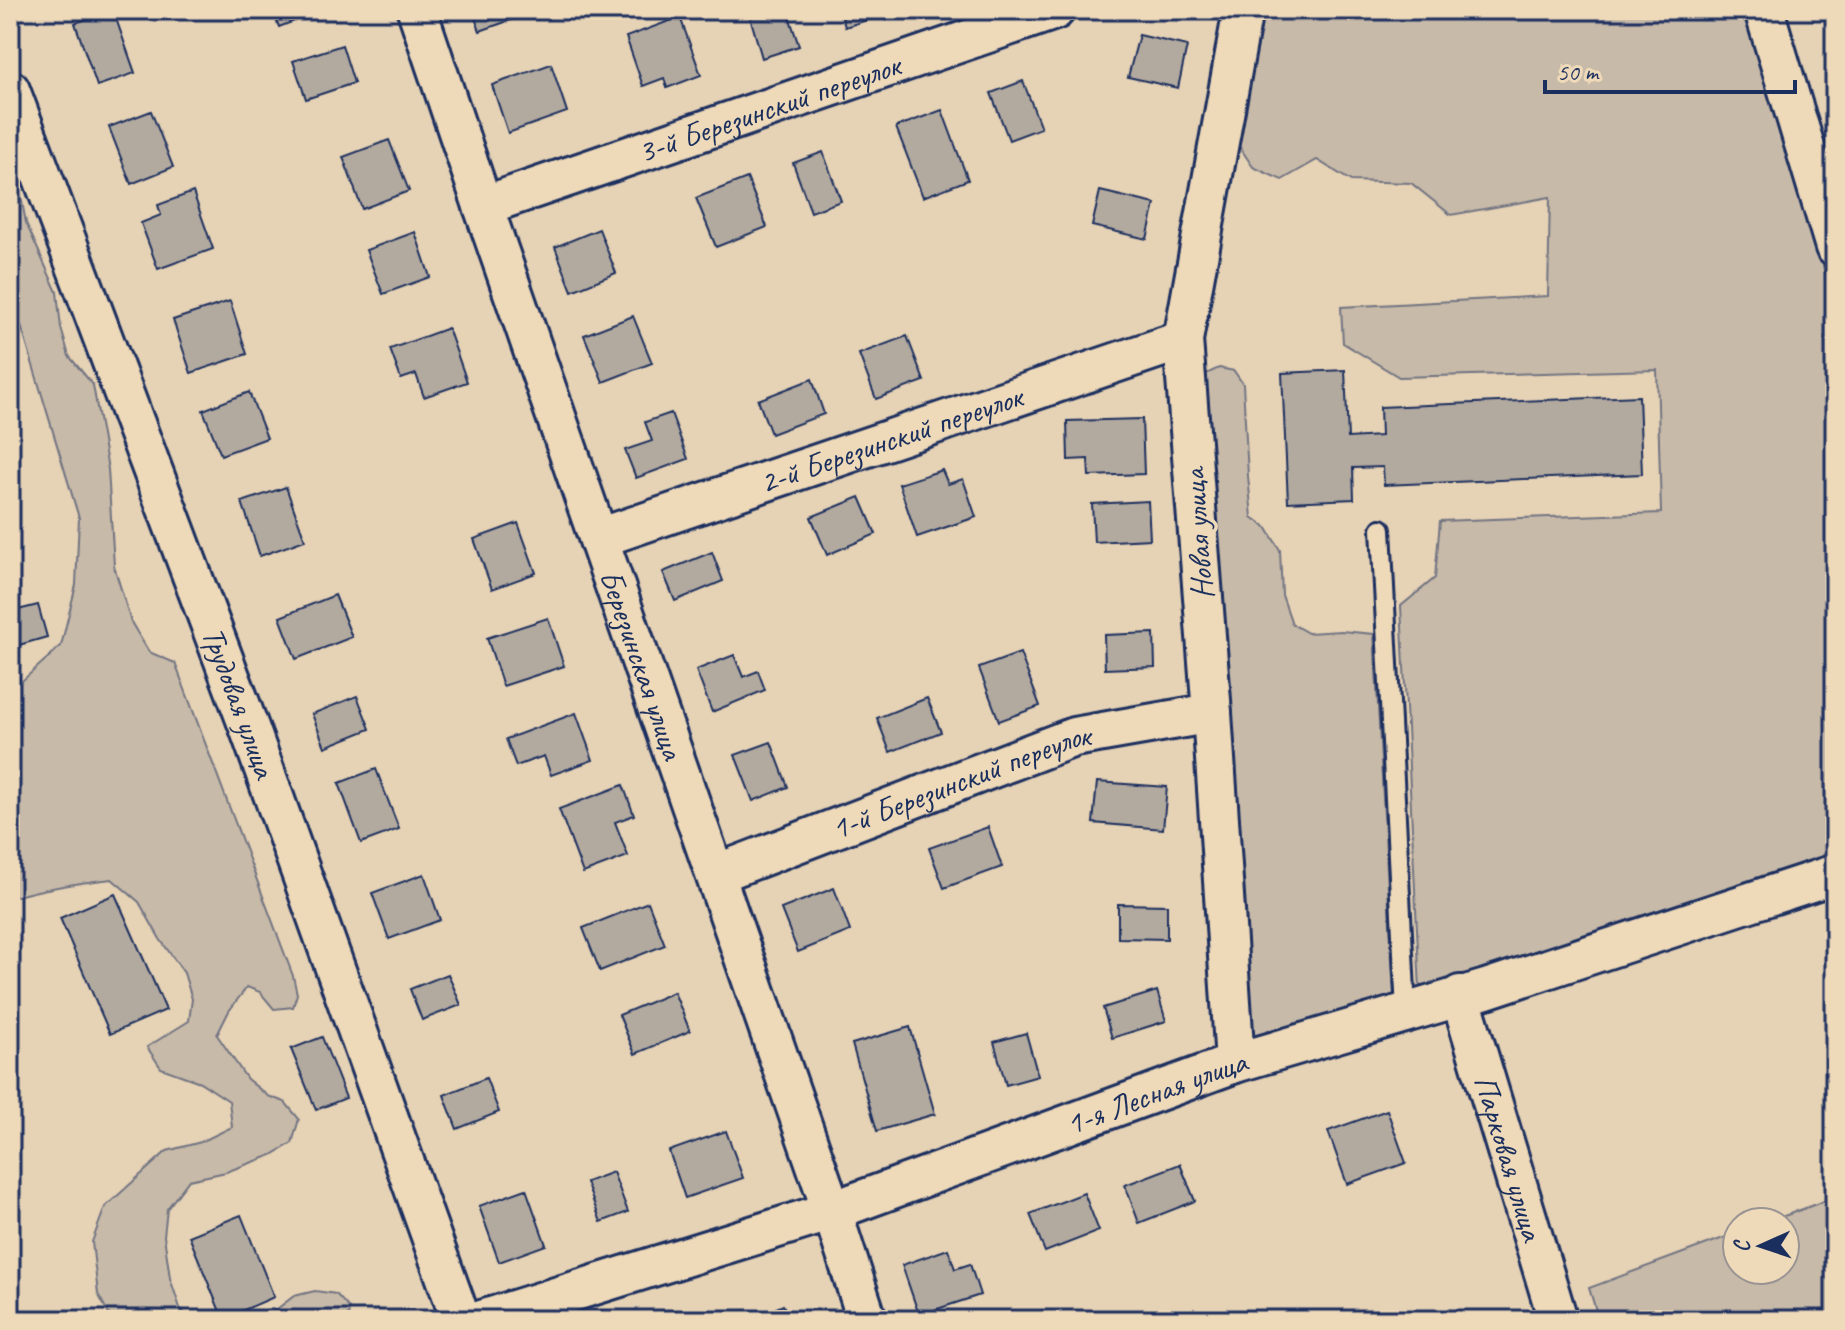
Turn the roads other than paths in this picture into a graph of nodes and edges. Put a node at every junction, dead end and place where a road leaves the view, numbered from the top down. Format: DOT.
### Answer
graph roads {
  1 [pos="417,10"];
  2 [pos="1055,10"];
  3 [pos="1243,10"];
  4 [pos="1764,10"];
  5 [pos="10,90"];
  6 [pos="483,206"];
  7 [pos="1835,247"];
  8 [pos="1183,340"];
  9 [pos="1381,529"];
  10 [pos="599,538"];
  11 [pos="1212,713"];
  12 [pos="716,874"];
  13 [pos="1835,874"];
  14 [pos="1460,995"];
  15 [pos="1406,1011"];
  16 [pos="1235,1063"];
  17 [pos="832,1211"];
  18 [pos="461,1320"];
  19 [pos="482,1320"];
  20 [pos="867,1320"];
  21 [pos="1558,1320"];
  1 -- 6 [label="street, Березинская улица"];
  2 -- 6 [label="street, 3-й Березинский переулок"];
  3 -- 8 [label="street, Новая улица"];
  4 -- 7 [label="street"];
  5 -- 18 [label="street, Трудовая улица"];
  6 -- 10 [label="street, Березинская улица"];
  8 -- 10 [label="street, 2-й Березинский переулок"];
  8 -- 11 [label="street, Новая улица"];
  9 -- 15 [label="lane"];
  10 -- 12 [label="street, Березинская улица"];
  11 -- 12 [label="street, 1-й Березинский переулок"];
  11 -- 16 [label="street, Новая улица"];
  12 -- 17 [label="street, Березинская улица"];
  13 -- 14 [label="street, 1-я Лесная улица"];
  14 -- 15 [label="street, 1-я Лесная улица"];
  14 -- 21 [label="street, Парковая улица"];
  15 -- 16 [label="street, 1-я Лесная улица"];
  16 -- 17 [label="street, 1-я Лесная улица"];
  17 -- 19 [label="street, 1-я Лесная улица"];
  17 -- 20 [label="street, Березинская улица"];
}
